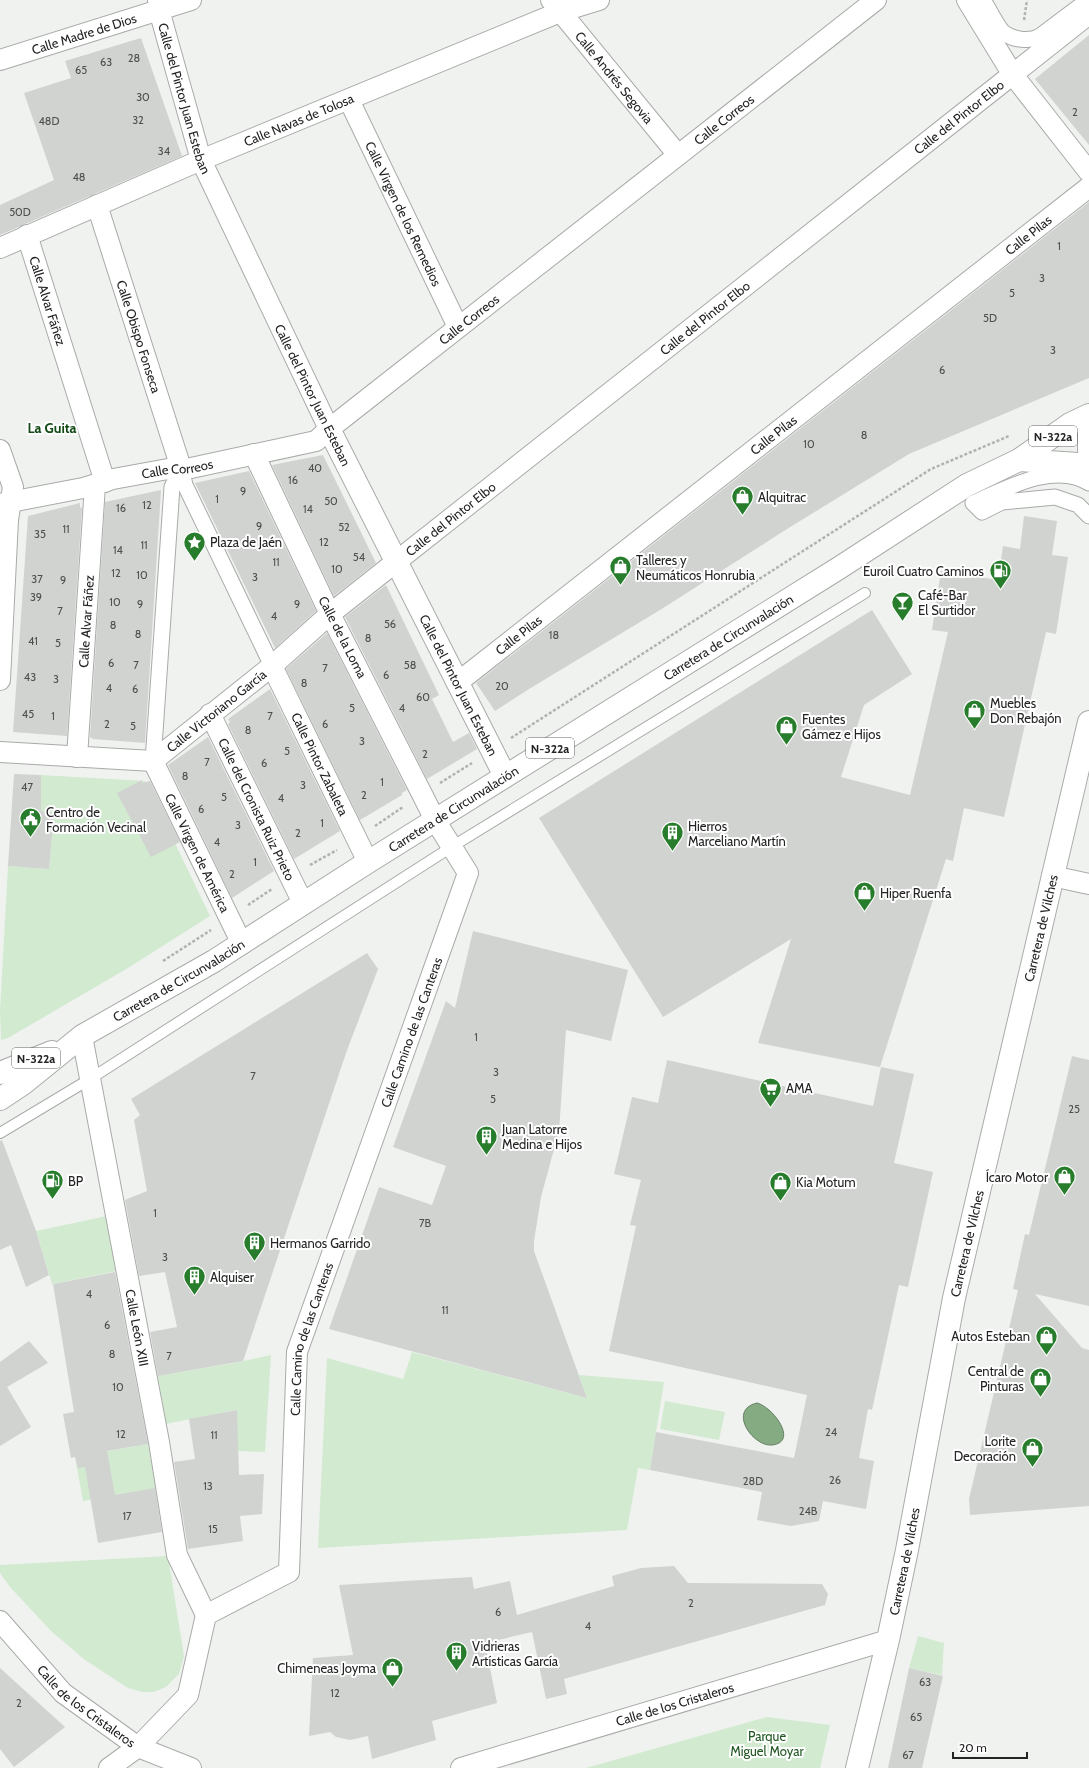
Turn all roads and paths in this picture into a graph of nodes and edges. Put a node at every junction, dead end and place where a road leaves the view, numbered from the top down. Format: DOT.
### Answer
graph roads {
  1 [pos="191,0"];
  2 [pos="599,0"];
  3 [pos="876,0"];
  4 [pos="967,0"];
  5 [pos="983,0"];
  6 [pos="1088,0"];
  7 [pos="159,5"];
  8 [pos="556,6"];
  9 [pos="1089,14"];
  10 [pos="0,60"];
  11 [pos="1013,75"];
  12 [pos="349,100"];
  13 [pos="678,155"];
  14 [pos="200,160"];
  15 [pos="1089,172"];
  16 [pos="1089,187"];
  17 [pos="97,205"];
  18 [pos="27,235"];
  19 [pos="0,248"];
  20 [pos="458,327"];
  21 [pos="1089,415"];
  22 [pos="1089,427"];
  23 [pos="329,429"];
  24 [pos="1011,435"];
  25 [pos="0,450"];
  26 [pos="1089,450"];
  27 [pos="254,454"];
  28 [pos="1019,460"];
  29 [pos="1089,467"];
  30 [pos="181,468"];
  31 [pos="100,483"];
  32 [pos="1089,483"];
  33 [pos="6,503"];
  34 [pos="1089,516"];
  35 [pos="397,561"];
  36 [pos="865,593"];
  37 [pos="330,614"];
  38 [pos="272,666"];
  39 [pos="0,680"];
  40 [pos="457,683"];
  41 [pos="210,714"];
  42 [pos="1089,722"];
  43 [pos="492,750"];
  44 [pos="0,752"];
  45 [pos="77,757"];
  46 [pos="153,761"];
  47 [pos="505,776"];
  48 [pos="422,794"];
  49 [pos="435,820"];
  50 [pos="357,838"];
  51 [pos="453,846"];
  52 [pos="368,862"];
  53 [pos="1052,876"];
  54 [pos="290,877"];
  55 [pos="1089,884"];
  56 [pos="303,903"];
  57 [pos="229,918"];
  58 [pos="242,944"];
  59 [pos="162,961"];
  60 [pos="76,1040"];
  61 [pos="0,1073"];
  62 [pos="90,1079"];
  63 [pos="0,1099"];
  64 [pos="0,1133"];
  65 [pos="206,1615"];
  66 [pos="0,1621"];
  67 [pos="888,1640"];
  68 [pos="138,1747"];
  69 [pos="109,1768"];
  70 [pos="191,1768"];
  71 [pos="461,1768"];
  72 [pos="857,1768"];
  1 -- 7 [label="street, Calle Madre de Dios"];
  2 -- 8 [label="street, Calle Navas de Tolosa"];
  3 -- 13 [label="street, Calle Correos"];
  4 -- 11 [label="street"];
  5 -- 6 [label="street"];
  7 -- 10 [label="street, Calle Madre de Dios"];
  7 -- 14 [label="street, Calle del Pintor Juan Esteban"];
  8 -- 12 [label="street, Calle Navas de Tolosa"];
  8 -- 13 [label="street, Calle Andrés Segovia"];
  9 -- 11 [label="street, Calle del Pintor Elbo"];
  11 -- 15 [label="street"];
  11 -- 35 [label="street, Calle del Pintor Elbo"];
  12 -- 14 [label="street, Calle Navas de Tolosa"];
  12 -- 20 [label="street, Calle Virgen de los Remedios"];
  13 -- 20 [label="street, Calle Correos"];
  14 -- 17 [label="street, Calle Navas de Tolosa"];
  14 -- 23 [label="street, Calle del Pintor Juan Esteban"];
  16 -- 40 [label="street, Calle Pilas"];
  17 -- 18 [label="street, Calle Navas de Tolosa"];
  17 -- 30 [label="street, Calle Obispo Fonseca"];
  18 -- 19 [label="street, Calle Navas de Tolosa"];
  18 -- 31 [label="street, Calle Alvar Fáñez"];
  20 -- 23 [label="street, Calle Correos"];
  21 -- 28 [label="main road, Carretera de Circunvalación / N-322a"];
  22 -- 26 [label="main road, N-322a"];
  23 -- 27 [label="street, Calle Correos"];
  23 -- 35 [label="main road, Calle del Pintor Juan Esteban"];
  24 -- 43 [label="path"];
  25 -- 33 [label="street"];
  27 -- 30 [label="street, Calle Correos"];
  27 -- 37 [label="street, Calle de la Loma"];
  28 -- 29 [label="main road, Carretera de Circunvalación / N-322a"];
  28 -- 47 [label="main road, Carretera de Circunvalación / N-322a"];
  30 -- 31 [label="street, Calle Correos"];
  30 -- 38 [label="street"];
  30 -- 46 [label="street"];
  31 -- 33 [label="street, Calle Correos"];
  31 -- 45 [label="street, Calle Alvar Fáñez"];
  32 -- 34 [label="street"];
  33 -- 39 [label="street"];
  35 -- 37 [label="street, Calle Victoriano García"];
  35 -- 40 [label="main road, Calle del Pintor Juan Esteban"];
  36 -- 51 [label="lane"];
  37 -- 38 [label="street, Calle Victoriano García"];
  37 -- 48 [label="street, Calle de la Loma"];
  38 -- 41 [label="street, Calle Victoriano García"];
  38 -- 50 [label="street, Calle Pintor Zabaleta"];
  40 -- 43 [label="main road, Calle del Pintor Juan Esteban"];
  41 -- 46 [label="street, Calle Victoriano García"];
  41 -- 54 [label="street, Calle del Cronista Ruiz Prieto"];
  42 -- 53 [label="main road, Carretera de Vilches"];
  43 -- 47 [label="main road, Calle del Pintor Juan Esteban"];
  43 -- 48 [label="path"];
  44 -- 45 [label="street, Calle Victoriano García"];
  45 -- 46 [label="street, Calle Victoriano García"];
  46 -- 57 [label="street, Calle Virgen de América"];
  47 -- 49 [label="main road, Carretera de Circunvalación / N-322a"];
  48 -- 49 [label="street, Calle de la Loma"];
  48 -- 50 [label="path"];
  49 -- 51 [label="street, Calle Camino de las Canteras"];
  49 -- 52 [label="main road, Carretera de Circunvalación / N-322a"];
  50 -- 52 [label="street, Calle Pintor Zabaleta"];
  50 -- 54 [label="path"];
  51 -- 62 [label="lane"];
  51 -- 65 [label="street, Calle Camino de las Canteras"];
  52 -- 56 [label="main road, Carretera de Circunvalación / N-322a"];
  53 -- 55 [label="street"];
  53 -- 67 [label="main road, Carretera de Vilches"];
  54 -- 56 [label="street, Calle del Cronista Ruiz Prieto"];
  54 -- 57 [label="path"];
  56 -- 58 [label="main road, Carretera de Circunvalación / N-322a"];
  57 -- 58 [label="street, Calle Virgen de América"];
  57 -- 59 [label="path"];
  58 -- 60 [label="main road, Carretera de Circunvalación / N-322a"];
  60 -- 61 [label="main road, Carretera de Circunvalación / N-322a"];
  60 -- 62 [label="street, Calle León XIII"];
  60 -- 63 [label="main road, Carretera de Circunvalación / N-322a"];
  62 -- 64 [label="lane"];
  62 -- 65 [label="street, Calle León XIII"];
  65 -- 68 [label="street"];
  66 -- 68 [label="street, Calle de los Cristaleros"];
  67 -- 71 [label="street, Calle de los Cristaleros"];
  67 -- 72 [label="main road, Carretera de Vilches"];
  68 -- 69 [label="street"];
  68 -- 70 [label="street, Calle de los Cristaleros"];
}
